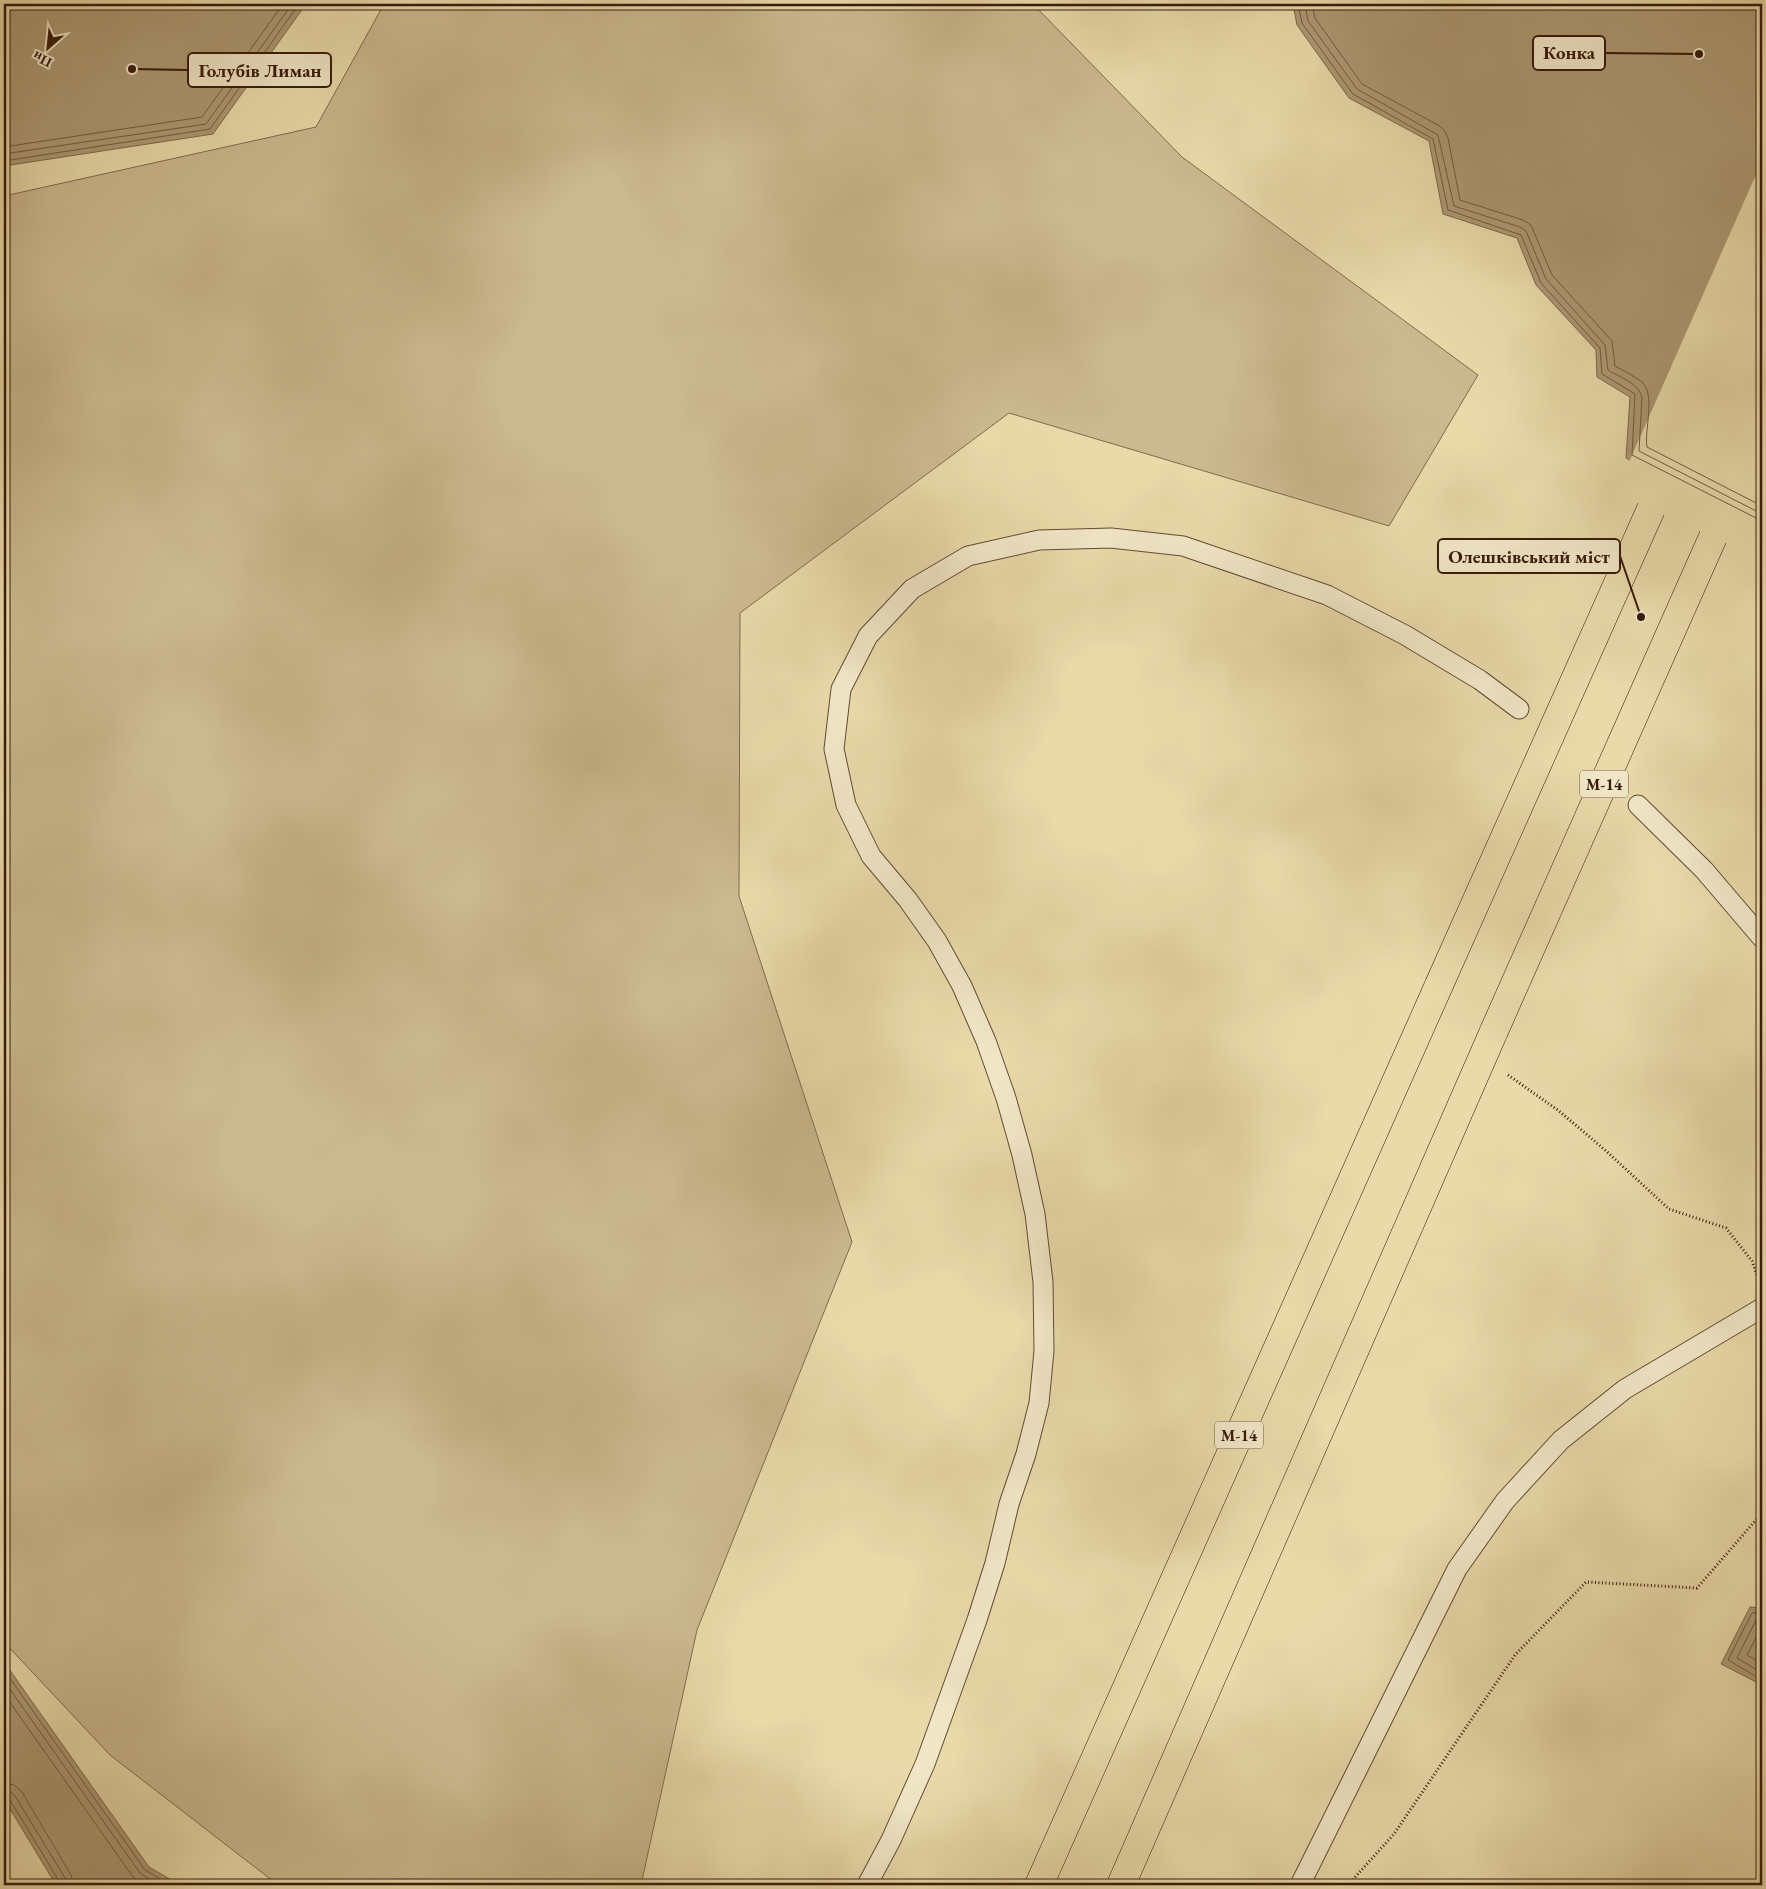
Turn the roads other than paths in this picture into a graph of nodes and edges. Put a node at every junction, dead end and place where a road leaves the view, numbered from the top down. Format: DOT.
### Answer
graph roads {
  1 [pos="1651,508"];
  2 [pos="1714,537"];
  3 [pos="1519,709"];
  4 [pos="1638,806"];
  5 [pos="1762,938"];
  6 [pos="1762,1308"];
  7 [pos="867,1885"];
  8 [pos="1039,1885"];
  9 [pos="1121,1885"];
  10 [pos="1300,1885"];
  1 -- 8 [label="highway, М-14, bridge"];
  2 -- 9 [label="highway, М-14, bridge"];
  3 -- 7 [label="lane"];
  4 -- 5 [label="lane"];
  6 -- 10 [label="lane"];
}
